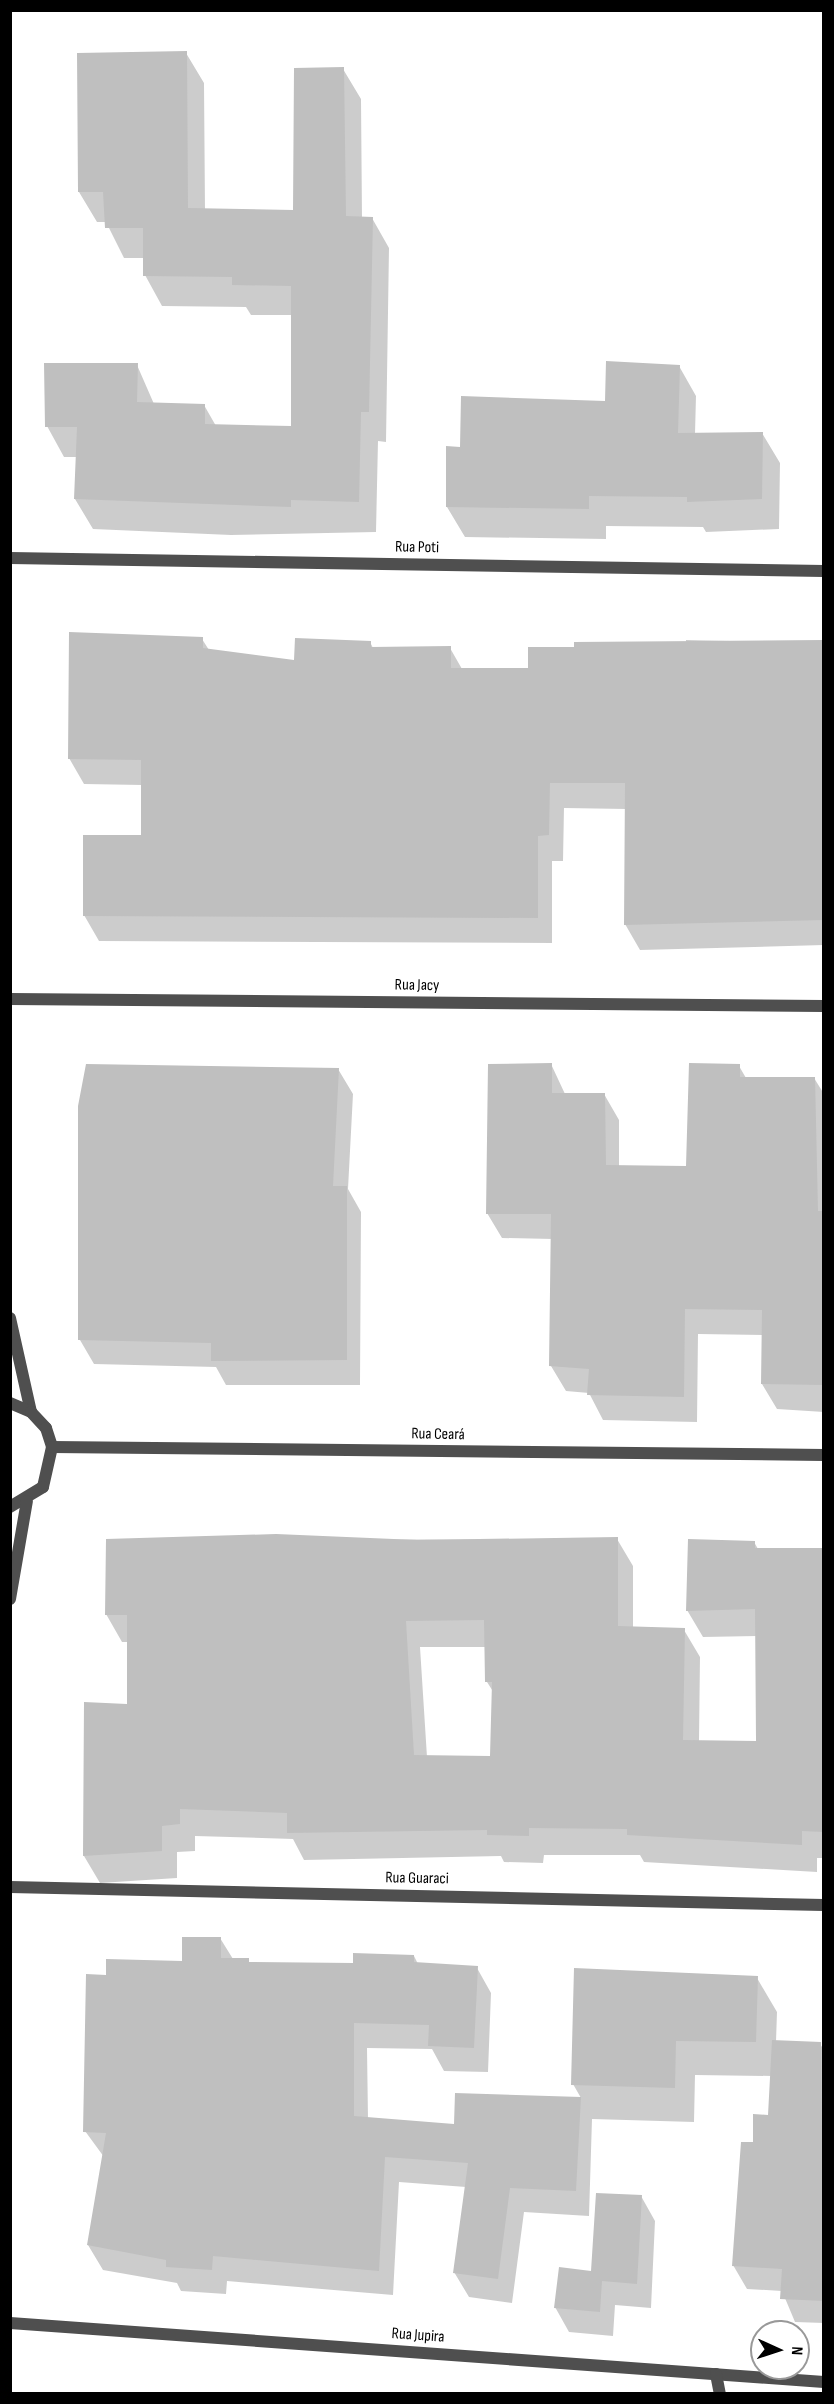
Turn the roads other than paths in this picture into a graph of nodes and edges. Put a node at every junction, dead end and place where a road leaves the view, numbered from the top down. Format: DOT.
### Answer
graph roads {
  1 [pos="10,558"];
  2 [pos="824,571"];
  3 [pos="10,999"];
  4 [pos="824,1006"];
  5 [pos="10,1318"];
  6 [pos="10,1403"];
  7 [pos="31,1412"];
  8 [pos="52,1448"];
  9 [pos="824,1455"];
  10 [pos="27,1501"];
  11 [pos="10,1507"];
  12 [pos="10,1599"];
  13 [pos="10,1887"];
  14 [pos="824,1905"];
  15 [pos="10,2323"];
  16 [pos="716,2374"];
  17 [pos="824,2382"];
  18 [pos="720,2394"];
  1 -- 2 [label="street, Rua Poti"];
  3 -- 4 [label="street, Rua Jacy"];
  5 -- 7 [label="street"];
  6 -- 7 [label="street"];
  7 -- 8 [label="street"];
  8 -- 9 [label="street, Rua Ceará"];
  8 -- 10 [label="street"];
  10 -- 11 [label="street"];
  10 -- 12 [label="street"];
  13 -- 14 [label="street, Rua Guaraci"];
  15 -- 16 [label="street, Rua Jupira"];
  16 -- 17 [label="street, Rua Jupira"];
  16 -- 18 [label="street"];
}
